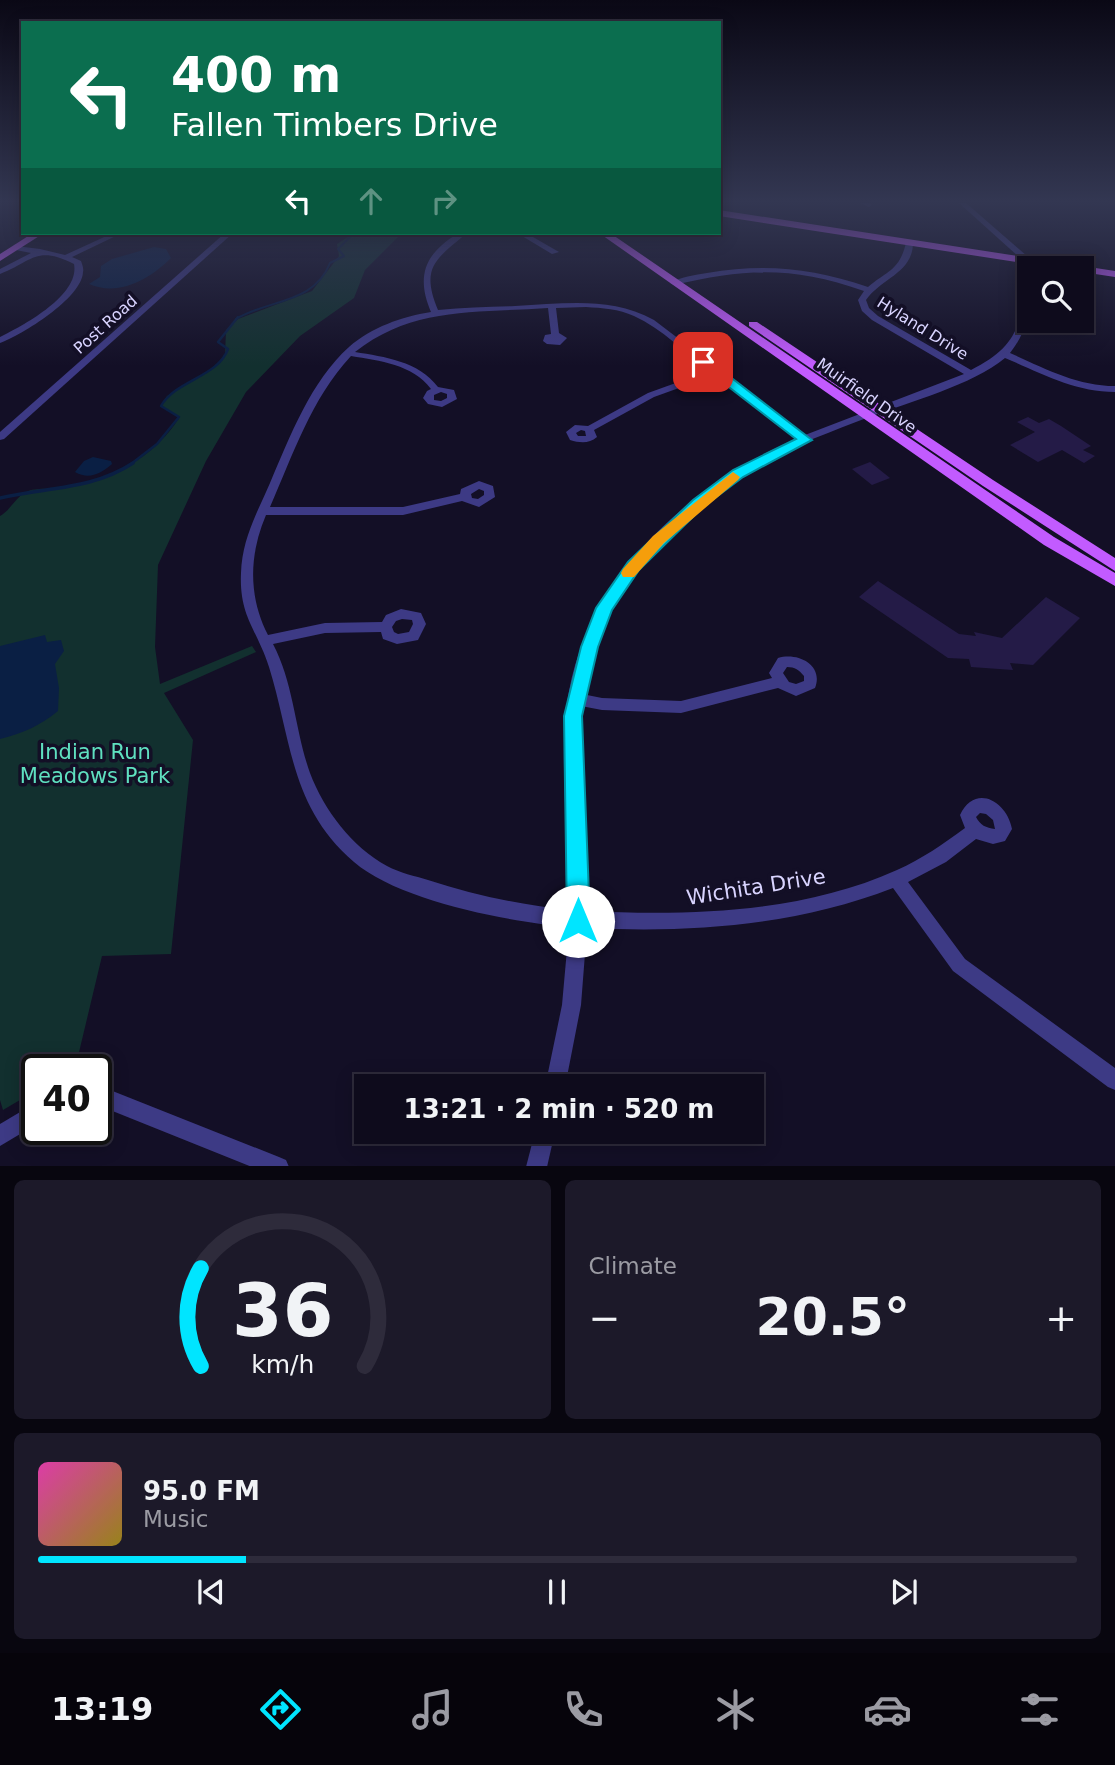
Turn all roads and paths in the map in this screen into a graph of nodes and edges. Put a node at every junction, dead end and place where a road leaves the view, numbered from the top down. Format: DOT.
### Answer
graph roads {
  1 [pos="28,257"];
  2 [pos="66,257"];
  3 [pos="202,257"];
  4 [pos="435,257"];
  5 [pos="643,257"];
  6 [pos="650,257"];
  7 [pos="905,257"];
  8 [pos="1094,271"];
  9 [pos="0,272"];
  10 [pos="1115,274"];
  11 [pos="680,281"];
  12 [pos="869,290"];
  13 [pos="552,307"];
  14 [pos="435,312"];
  15 [pos="1019,333"];
  16 [pos="555,335"];
  17 [pos="0,340"];
  18 [pos="348,353"];
  19 [pos="1004,354"];
  20 [pos="716,372"];
  21 [pos="969,373"];
  22 [pos="1115,389"];
  23 [pos="436,390"];
  24 [pos="872,413"];
  25 [pos="589,429"];
  26 [pos="0,437"];
  27 [pos="805,440"];
  28 [pos="465,498"];
  29 [pos="263,511"];
  30 [pos="1115,565"];
  31 [pos="1115,580"];
  32 [pos="386,626"];
  33 [pos="264,641"];
  34 [pos="779,682"];
  35 [pos="575,699"];
  36 [pos="976,830"];
  37 [pos="895,879"];
  38 [pos="578,921"];
  39 [pos="558,1074"];
  40 [pos="1115,1080"];
  41 [pos="112,1101"];
  42 [pos="21,1122"];
  43 [pos="0,1136"];
  44 [pos="542,1144"];
  45 [pos="276,1166"];
  46 [pos="536,1166"];
  1 -- 9 [label="street"];
  2 -- 17 [label="street"];
  3 -- 26 [label="street, Post Road"];
  4 -- 14 [label="street"];
  5 -- 11 [label="main road, Muirfield Drive"];
  6 -- 11 [label="main road, Muirfield Drive"];
  7 -- 12 [label="street, Hyland Drive"];
  8 -- 10 [label="main road"];
  11 -- 12 [label="street"];
  11 -- 24 [label="main road, Muirfield Drive"];
  12 -- 21 [label="street, Hyland Drive"];
  13 -- 14 [label="street, Wichita Drive"];
  13 -- 16 [label="street"];
  13 -- 20 [label="street, Wichita Drive"];
  14 -- 18 [label="street, Wichita Drive"];
  15 -- 19 [label="street"];
  18 -- 23 [label="street"];
  18 -- 29 [label="street, Wichita Drive"];
  19 -- 21 [label="street"];
  19 -- 22 [label="street"];
  20 -- 25 [label="street"];
  20 -- 27 [label="street, Wichita Drive"];
  21 -- 24 [label="street"];
  24 -- 27 [label="street"];
  24 -- 30 [label="main road, Muirfield Drive"];
  24 -- 31 [label="main road, Muirfield Drive"];
  27 -- 35 [label="street"];
  28 -- 29 [label="street"];
  29 -- 33 [label="street, Wichita Drive"];
  32 -- 33 [label="street"];
  33 -- 38 [label="street, Wichita Drive"];
  34 -- 35 [label="street"];
  35 -- 38 [label="street"];
  36 -- 37 [label="street, Wichita Drive"];
  37 -- 38 [label="street, Wichita Drive"];
  37 -- 40 [label="street"];
  38 -- 39 [label="street"];
  41 -- 45 [label="street"];
  42 -- 43 [label="street"];
  44 -- 46 [label="street"];
}
